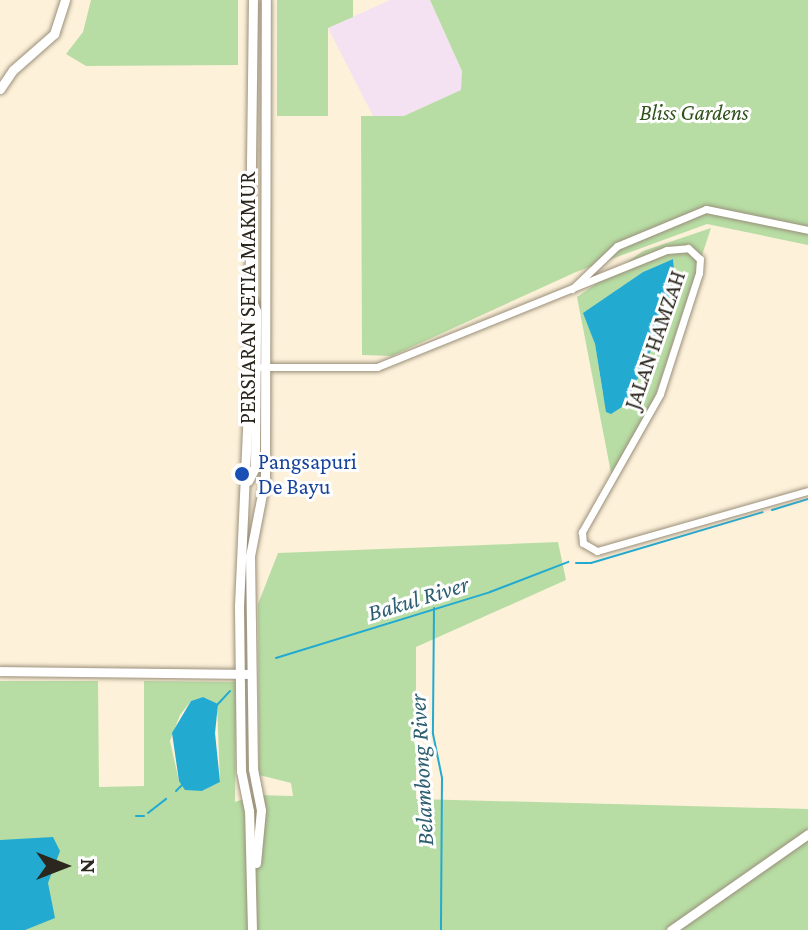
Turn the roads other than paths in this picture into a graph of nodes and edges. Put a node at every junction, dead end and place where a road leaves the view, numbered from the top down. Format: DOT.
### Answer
graph roads {
  1 [pos="65,0"];
  2 [pos="253,0"];
  3 [pos="266,0"];
  4 [pos="0,89"];
  5 [pos="808,230"];
  6 [pos="571,291"];
  7 [pos="250,295"];
  8 [pos="256,367"];
  9 [pos="267,367"];
  10 [pos="247,485"];
  11 [pos="808,491"];
  12 [pos="0,671"];
  13 [pos="247,674"];
  14 [pos="805,837"];
  15 [pos="252,930"];
  16 [pos="671,930"];
  1 -- 4 [label="street"];
  2 -- 7 [label="street, PERSIARAN SETIA MAKMUR"];
  3 -- 9 [label="street, PERSIARAN SETIA MAKMUR"];
  5 -- 6 [label="street"];
  6 -- 9 [label="street, JALAN HAMZAH"];
  6 -- 11 [label="street, JALAN HAMZAH"];
  7 -- 8 [label="street"];
  7 -- 10 [label="street, PERSIARAN SETIA MAKMUR"];
  8 -- 9 [label="street, JALAN HAMZAH"];
  8 -- 10 [label="street"];
  9 -- 13 [label="street, PERSIARAN SETIA MAKMUR"];
  10 -- 13 [label="street, PERSIARAN SETIA MAKMUR"];
  12 -- 13 [label="street"];
  13 -- 15 [label="street, PERSIARAN SETIA MAKMUR"];
  14 -- 16 [label="street"];
}
